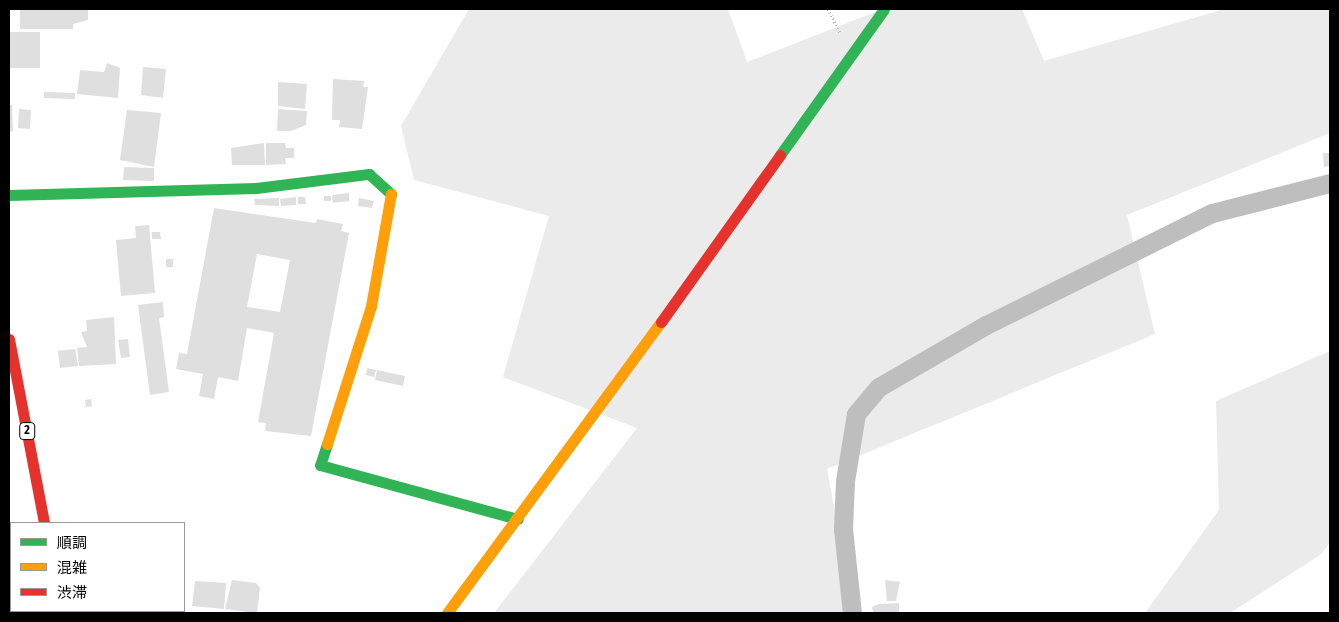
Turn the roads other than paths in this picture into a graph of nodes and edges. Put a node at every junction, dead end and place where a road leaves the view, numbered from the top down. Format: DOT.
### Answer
graph roads {
  1 [pos="884,9"];
  2 [pos="1330,183"];
  3 [pos="9,195"];
  4 [pos="9,339"];
  5 [pos="518,519"];
  6 [pos="44,522"];
  7 [pos="447,613"];
  8 [pos="852,613"];
  1 -- 5 [label="street"];
  2 -- 8 [label="street"];
  3 -- 5 [label="street"];
  4 -- 6 [label="street, 2"];
  5 -- 7 [label="street"];
}
